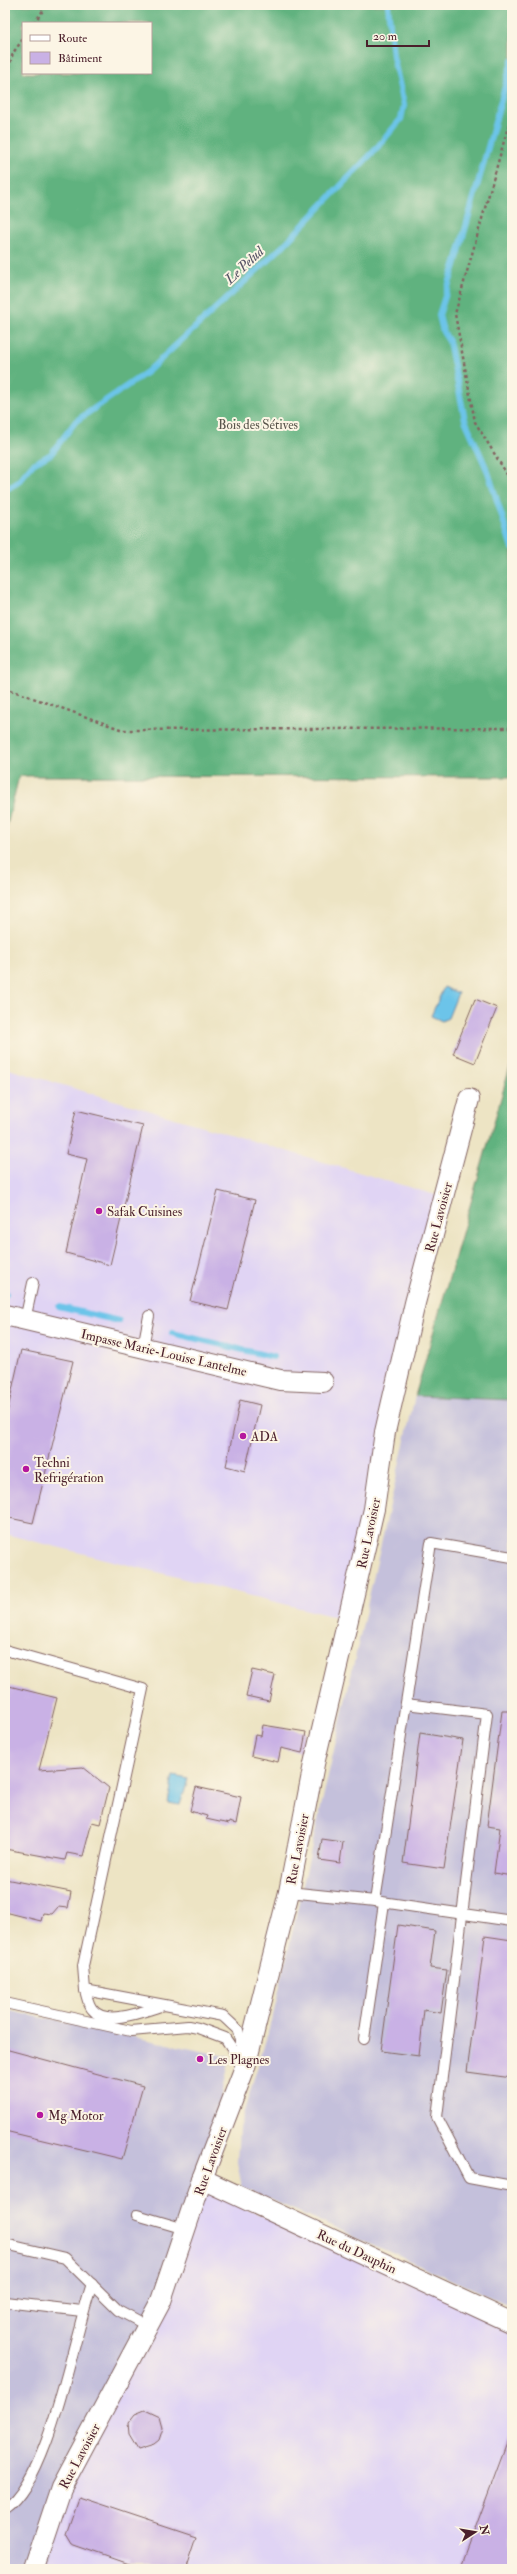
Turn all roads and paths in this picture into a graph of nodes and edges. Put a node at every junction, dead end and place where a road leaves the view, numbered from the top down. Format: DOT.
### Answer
graph roads {
  1 [pos="47,5"];
  2 [pos="35,22"];
  3 [pos="22,40"];
  4 [pos="5,80"];
  5 [pos="512,113"];
  6 [pos="512,500"];
  7 [pos="5,688"];
  8 [pos="512,728"];
  9 [pos="469,1099"];
  10 [pos="33,1283"];
  11 [pos="5,1315"];
  12 [pos="149,1316"];
  13 [pos="25,1320"];
  14 [pos="142,1348"];
  15 [pos="323,1382"];
  16 [pos="512,1556"];
  17 [pos="5,1650"];
  18 [pos="406,1704"];
  19 [pos="288,1892"];
  20 [pos="380,1902"];
  21 [pos="464,1915"];
  22 [pos="512,1921"];
  23 [pos="85,1990"];
  24 [pos="5,2003"];
  25 [pos="166,2004"];
  26 [pos="364,2039"];
  27 [pos="245,2067"];
  28 [pos="202,2180"];
  29 [pos="512,2186"];
  30 [pos="137,2216"];
  31 [pos="185,2229"];
  32 [pos="5,2244"];
  33 [pos="92,2284"];
  34 [pos="5,2302"];
  35 [pos="82,2311"];
  36 [pos="512,2323"];
  37 [pos="148,2326"];
  38 [pos="5,2509"];
  39 [pos="34,2569"];
  1 -- 2 [label="path"];
  3 -- 4 [label="path"];
  5 -- 6 [label="path"];
  7 -- 8 [label="path"];
  9 -- 19 [label="street, Rue Lavoisier"];
  10 -- 13 [label="lane"];
  11 -- 13 [label="street, Impasse Marie-Louise Lantelme"];
  12 -- 14 [label="lane"];
  13 -- 14 [label="street, Impasse Marie-Louise Lantelme"];
  14 -- 15 [label="street, Impasse Marie-Louise Lantelme"];
  16 -- 18 [label="lane"];
  17 -- 23 [label="lane"];
  18 -- 20 [label="lane"];
  18 -- 21 [label="lane"];
  19 -- 20 [label="lane"];
  19 -- 27 [label="street, Rue Lavoisier"];
  20 -- 21 [label="lane"];
  20 -- 26 [label="lane"];
  21 -- 22 [label="lane"];
  21 -- 29 [label="lane"];
  23 -- 25 [label="lane"];
  23 -- 25 [label="lane"];
  24 -- 27 [label="lane"];
  25 -- 27 [label="lane"];
  27 -- 28 [label="street, Rue Lavoisier"];
  28 -- 31 [label="street, Rue Lavoisier"];
  28 -- 36 [label="street, Rue du Dauphin"];
  30 -- 31 [label="lane"];
  31 -- 37 [label="street, Rue Lavoisier"];
  32 -- 33 [label="lane"];
  33 -- 35 [label="lane"];
  33 -- 37 [label="lane"];
  34 -- 35 [label="lane"];
  35 -- 38 [label="lane"];
  37 -- 39 [label="street, Rue Lavoisier"];
}
